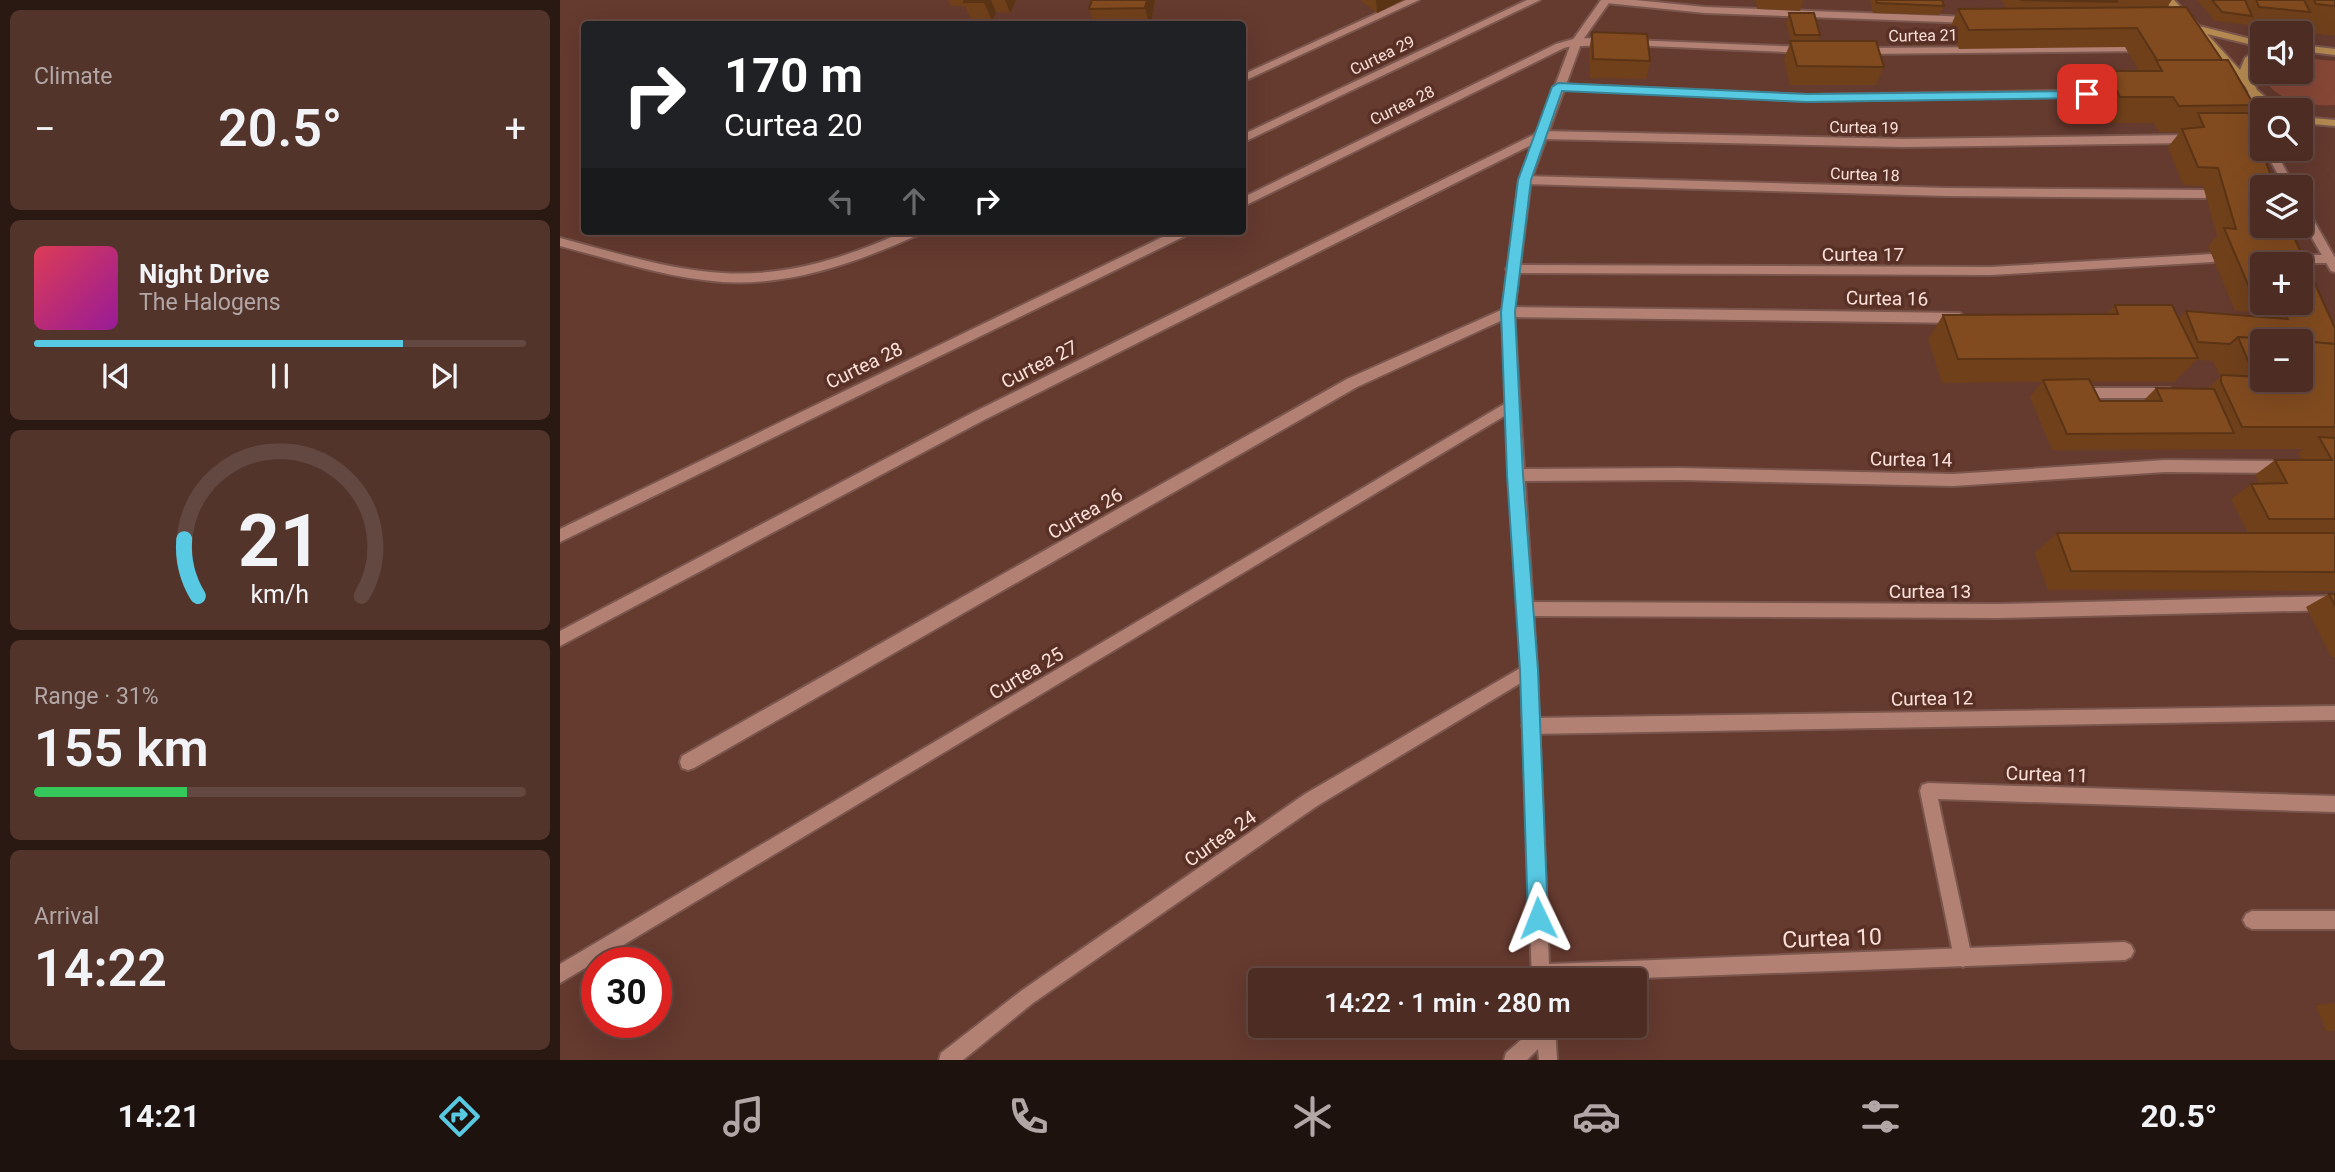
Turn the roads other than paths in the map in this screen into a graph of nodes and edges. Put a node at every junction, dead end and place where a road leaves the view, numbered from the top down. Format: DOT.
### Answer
graph roads {
  1 [pos="1414,0"];
  2 [pos="1535,0"];
  3 [pos="1606,0"];
  4 [pos="2169,0"];
  5 [pos="1977,20"];
  6 [pos="2177,22"];
  7 [pos="2193,25"];
  8 [pos="1577,41"];
  9 [pos="2250,43"];
  10 [pos="2215,48"];
  11 [pos="2144,49"];
  12 [pos="2195,49"];
  13 [pos="2313,49"];
  14 [pos="1816,50"];
  15 [pos="2332,50"];
  16 [pos="1843,51"];
  17 [pos="2250,60"];
  18 [pos="1246,77"];
  19 [pos="1558,87"];
  20 [pos="2247,88"];
  21 [pos="2127,92"];
  22 [pos="2260,98"];
  23 [pos="2250,100"];
  24 [pos="2313,121"];
  25 [pos="2335,123"];
  26 [pos="1541,135"];
  27 [pos="1246,138"];
  28 [pos="2187,139"];
  29 [pos="1525,180"];
  30 [pos="2205,194"];
  31 [pos="1246,201"];
  32 [pos="2313,229"];
  33 [pos="907,235"];
  34 [pos="1177,235"];
  35 [pos="560,242"];
  36 [pos="2213,258"];
  37 [pos="2313,262"];
  38 [pos="2333,264"];
  39 [pos="1512,269"];
  40 [pos="1508,312"];
  41 [pos="1975,318"];
  42 [pos="2087,393"];
  43 [pos="2183,393"];
  44 [pos="1511,405"];
  45 [pos="2293,467"];
  46 [pos="1515,475"];
  47 [pos="560,536"];
  48 [pos="2335,603"];
  49 [pos="1525,609"];
  50 [pos="560,639"];
  51 [pos="1529,670"];
  52 [pos="2335,713"];
  53 [pos="1530,726"];
  54 [pos="688,762"];
  55 [pos="2335,804"];
  56 [pos="2252,920"];
  57 [pos="2335,920"];
  58 [pos="2125,951"];
  59 [pos="1963,958"];
  60 [pos="1541,968"];
  61 [pos="1647,971"];
  62 [pos="560,974"];
  63 [pos="1536,1038"];
  64 [pos="1547,1038"];
  65 [pos="948,1060"];
  66 [pos="1513,1060"];
  67 [pos="1548,1060"];
  1 -- 18 [label="street"];
  2 -- 27 [label="street, Curtea 29"];
  3 -- 5 [label="street"];
  3 -- 8 [label="street"];
  4 -- 7 [label="main road"];
  6 -- 7 [label="street"];
  7 -- 9 [label="main road"];
  7 -- 10 [label="main road"];
  8 -- 14 [label="street"];
  8 -- 19 [label="street"];
  8 -- 31 [label="street, Curtea 28"];
  10 -- 12 [label="street"];
  10 -- 20 [label="main road"];
  11 -- 16 [label="street, Curtea 21"];
  13 -- 15 [label="main road"];
  17 -- 20 [label="main road"];
  19 -- 21 [label="street"];
  19 -- 26 [label="street"];
  20 -- 22 [label="main road"];
  20 -- 23 [label="street"];
  24 -- 25 [label="main road"];
  26 -- 28 [label="street, Curtea 19"];
  26 -- 29 [label="street"];
  26 -- 50 [label="street, Curtea 27"];
  29 -- 30 [label="street, Curtea 18"];
  29 -- 39 [label="street"];
  32 -- 38 [label="street"];
  33 -- 35 [label="street"];
  34 -- 47 [label="street, Curtea 28"];
  36 -- 39 [label="street, Curtea 17"];
  37 -- 38 [label="street"];
  39 -- 40 [label="street"];
  40 -- 41 [label="street, Curtea 16"];
  40 -- 44 [label="street"];
  40 -- 54 [label="street, Curtea 26"];
  42 -- 43 [label="street"];
  44 -- 46 [label="street"];
  44 -- 62 [label="street, Curtea 25"];
  45 -- 46 [label="street, Curtea 14"];
  46 -- 49 [label="street"];
  48 -- 49 [label="street, Curtea 13"];
  49 -- 51 [label="street"];
  51 -- 53 [label="street"];
  51 -- 65 [label="street, Curtea 24"];
  52 -- 53 [label="street, Curtea 12"];
  53 -- 60 [label="street"];
  55 -- 59 [label="street, Curtea 11"];
  56 -- 57 [label="street"];
  58 -- 59 [label="street, Curtea 10"];
  59 -- 61 [label="street, Curtea 10"];
  63 -- 66 [label="street"];
  64 -- 67 [label="street"];
}
